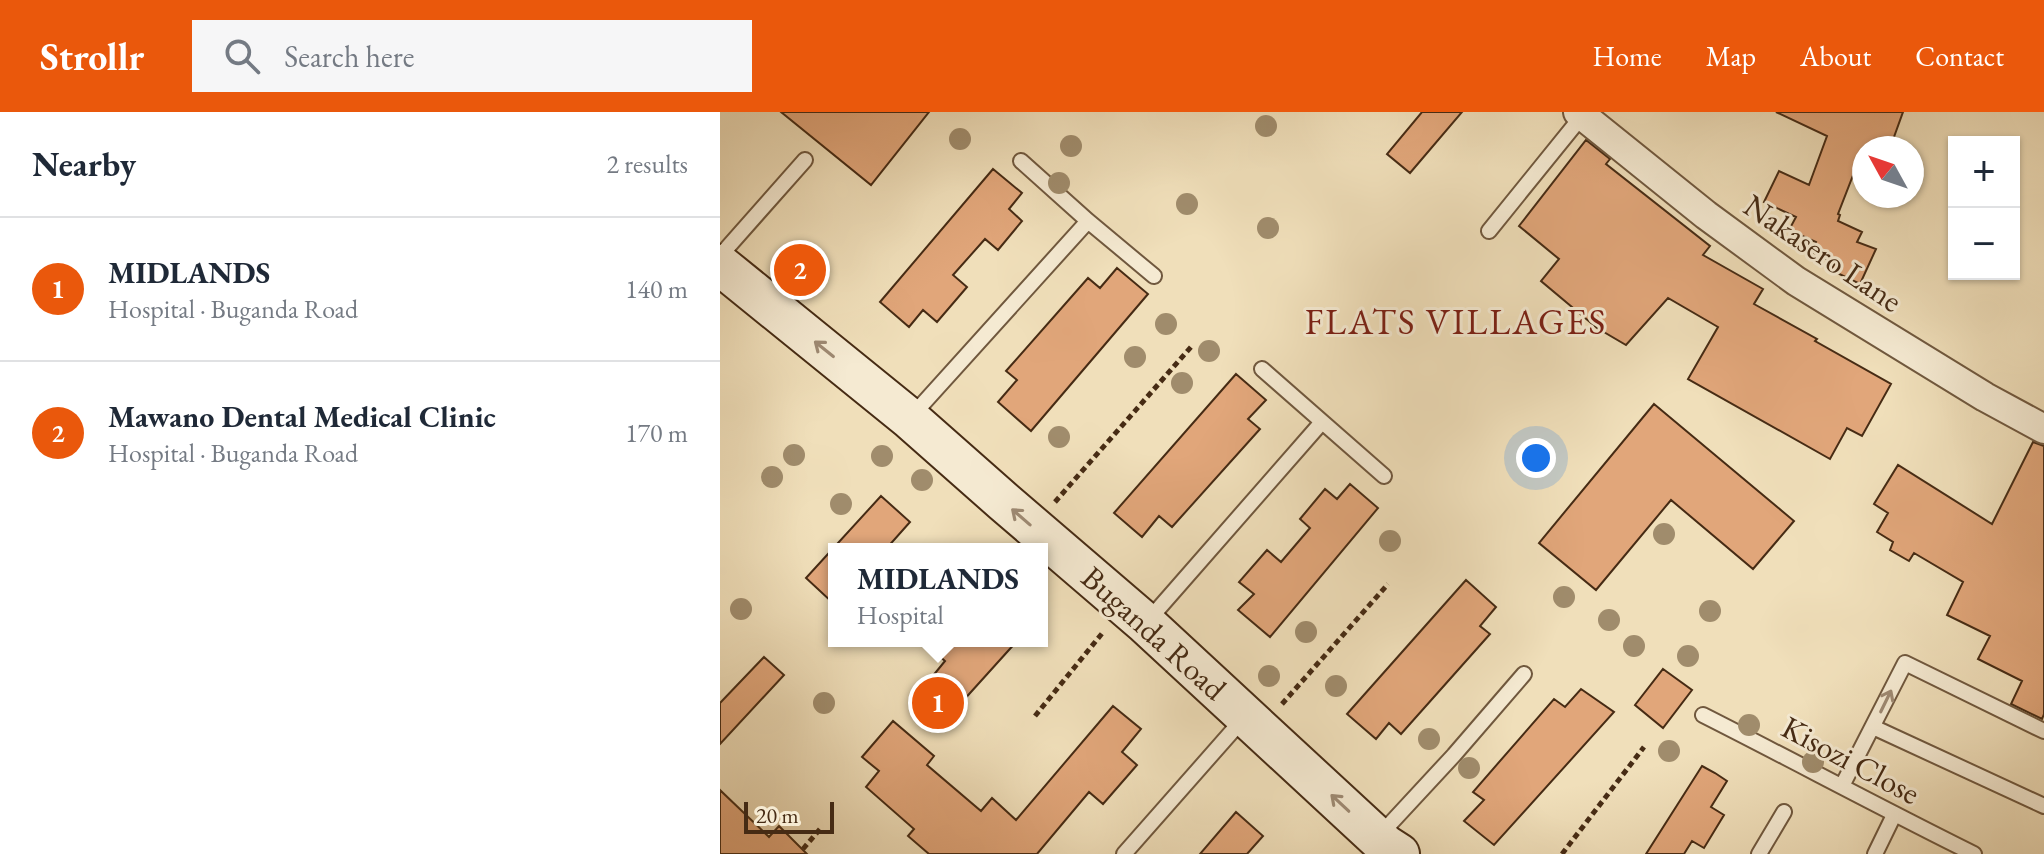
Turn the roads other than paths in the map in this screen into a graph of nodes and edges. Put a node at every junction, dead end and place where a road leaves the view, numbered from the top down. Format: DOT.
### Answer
graph roads {
  1 [pos="1580,114"];
  2 [pos="805,160"];
  3 [pos="1021,161"];
  4 [pos="1088,221"];
  5 [pos="1489,231"];
  6 [pos="720,256"];
  7 [pos="720,265"];
  8 [pos="1154,276"];
  9 [pos="1262,369"];
  10 [pos="910,419"];
  11 [pos="1322,422"];
  12 [pos="2044,429"];
  13 [pos="1384,476"];
  14 [pos="1135,614"];
  15 [pos="1524,674"];
  16 [pos="1703,715"];
  17 [pos="1253,722"];
  18 [pos="1873,727"];
  19 [pos="2044,731"];
  20 [pos="1842,786"];
  21 [pos="2044,806"];
  22 [pos="1784,812"];
  23 [pos="1894,815"];
  24 [pos="1388,846"];
  25 [pos="1124,854"];
  26 [pos="1759,854"];
  27 [pos="1875,854"];
  28 [pos="1974,854"];
  1 -- 5 [label="lane"];
  1 -- 12 [label="street, Nakasero Lane"];
  2 -- 6 [label="lane"];
  3 -- 4 [label="lane"];
  4 -- 8 [label="lane"];
  4 -- 10 [label="lane"];
  10 -- 7 [label="main road, Buganda Road, one-way"];
  9 -- 11 [label="lane"];
  14 -- 10 [label="main road, Buganda Road, one-way"];
  11 -- 13 [label="lane"];
  11 -- 14 [label="lane"];
  14 -- 17 [label="main road, Buganda Road"];
  15 -- 24 [label="lane"];
  16 -- 20 [label="lane, Kisozi Close"];
  24 -- 17 [label="main road, Buganda Road, one-way"];
  17 -- 25 [label="lane"];
  18 -- 19 [label="lane, one-way"];
  18 -- 20 [label="lane"];
  18 -- 21 [label="lane"];
  20 -- 23 [label="lane, Kisozi Close"];
  22 -- 26 [label="lane"];
  23 -- 27 [label="lane"];
  23 -- 28 [label="lane, Kisozi Close"];
}
